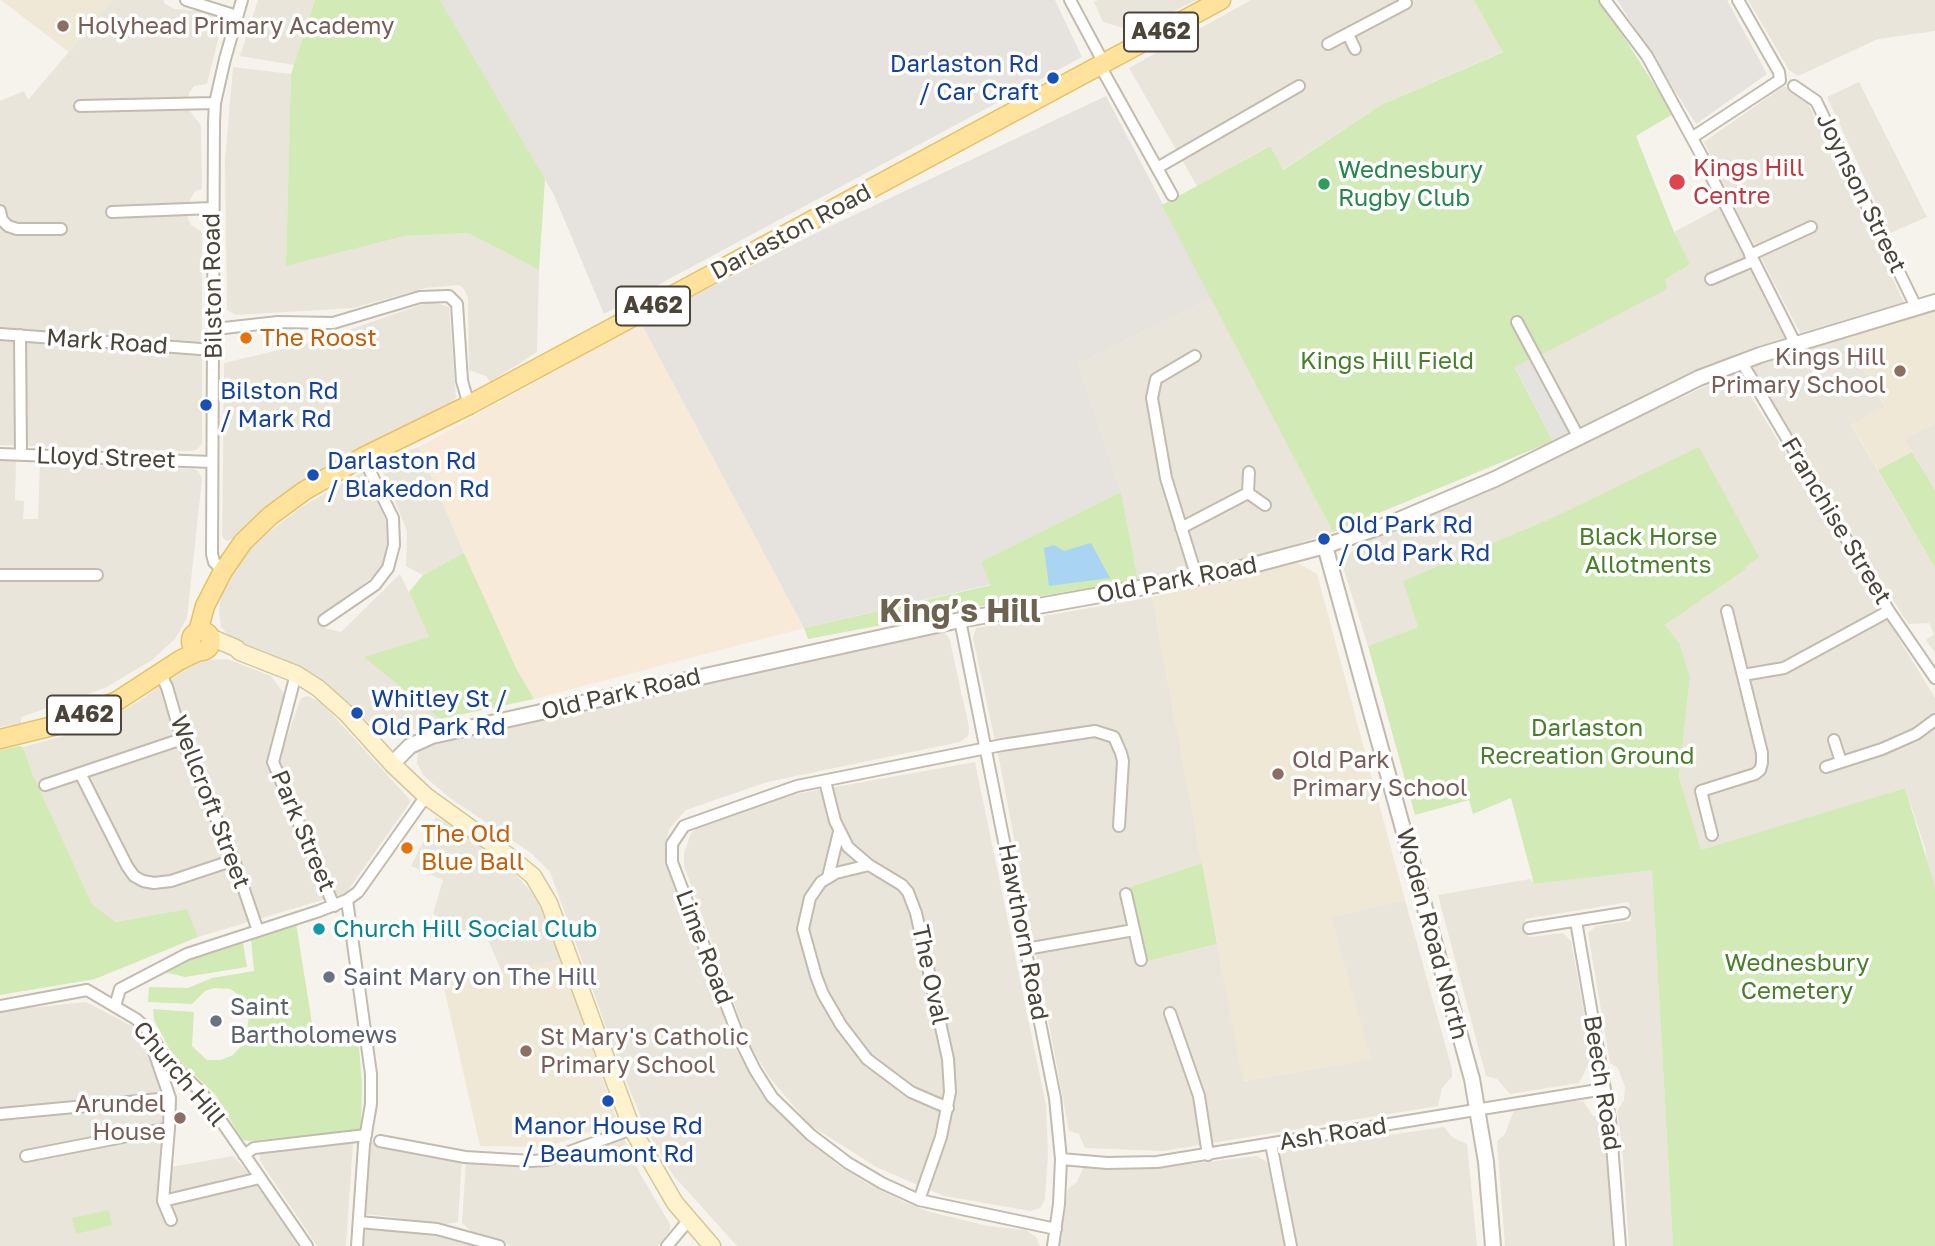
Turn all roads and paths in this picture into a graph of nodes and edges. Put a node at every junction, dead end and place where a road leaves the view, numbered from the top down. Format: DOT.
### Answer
graph roads {
  1 [pos="186,0"];
  2 [pos="242,0"];
  3 [pos="1070,0"];
  4 [pos="1221,0"];
  5 [pos="1605,0"];
  6 [pos="1738,0"];
  7 [pos="1405,2"];
  8 [pos="237,16"];
  9 [pos="1412,16"];
  10 [pos="1348,34"];
  11 [pos="1328,44"];
  12 [pos="1355,49"];
  13 [pos="1101,64"];
  14 [pos="1298,86"];
  15 [pos="1794,86"];
  16 [pos="215,103"];
  17 [pos="80,106"];
  18 [pos="1693,137"];
  19 [pos="1704,160"];
  20 [pos="1157,168"];
  21 [pos="1710,174"];
  22 [pos="1172,195"];
  23 [pos="212,208"];
  24 [pos="0,211"];
  25 [pos="112,212"];
  26 [pos="0,217"];
  27 [pos="1811,227"];
  28 [pos="61,229"];
  29 [pos="1751,258"];
  30 [pos="1711,278"];
  31 [pos="1935,302"];
  32 [pos="1917,309"];
  33 [pos="1517,323"];
  34 [pos="215,329"];
  35 [pos="0,334"];
  36 [pos="20,335"];
  37 [pos="1796,345"];
  38 [pos="214,350"];
  39 [pos="1195,356"];
  40 [pos="1741,361"];
  41 [pos="469,405"];
  42 [pos="1579,438"];
  43 [pos="0,454"];
  44 [pos="21,455"];
  45 [pos="363,457"];
  46 [pos="212,462"];
  47 [pos="1249,472"];
  48 [pos="1248,492"];
  49 [pos="1265,505"];
  50 [pos="1181,528"];
  51 [pos="1325,546"];
  52 [pos="223,571"];
  53 [pos="0,575"];
  54 [pos="97,575"];
  55 [pos="1197,578"];
  56 [pos="1727,611"];
  57 [pos="1889,611"];
  58 [pos="324,620"];
  59 [pos="960,620"];
  60 [pos="202,640"];
  61 [pos="160,673"];
  62 [pos="296,674"];
  63 [pos="1743,675"];
  64 [pos="1935,678"];
  65 [pos="1935,720"];
  66 [pos="181,738"];
  67 [pos="0,739"];
  68 [pos="1834,740"];
  69 [pos="986,748"];
  70 [pos="1841,762"];
  71 [pos="392,764"];
  72 [pos="1826,767"];
  73 [pos="80,773"];
  74 [pos="825,780"];
  75 [pos="45,785"];
  76 [pos="426,796"];
  77 [pos="1119,826"];
  78 [pos="839,832"];
  79 [pos="1712,835"];
  80 [pos="234,860"];
  81 [pos="869,865"];
  82 [pos="828,877"];
  83 [pos="1126,894"];
  84 [pos="347,900"];
  85 [pos="334,905"];
  86 [pos="1624,913"];
  87 [pos="1576,921"];
  88 [pos="1528,928"];
  89 [pos="1134,930"];
  90 [pos="258,931"];
  91 [pos="1026,949"];
  92 [pos="1141,960"];
  93 [pos="0,1006"];
  94 [pos="115,1006"];
  95 [pos="1170,1013"];
  96 [pos="145,1027"];
  97 [pos="193,1084"];
  98 [pos="1604,1089"];
  99 [pos="170,1098"];
  100 [pos="948,1108"];
  101 [pos="1477,1110"];
  102 [pos="0,1114"];
  103 [pos="170,1128"];
  104 [pos="632,1129"];
  105 [pos="366,1135"];
  106 [pos="380,1141"];
  107 [pos="1271,1144"];
  108 [pos="244,1155"];
  109 [pos="1208,1155"];
  110 [pos="26,1156"];
  111 [pos="1061,1159"];
  112 [pos="260,1178"];
  113 [pos="919,1200"];
  114 [pos="163,1201"];
  115 [pos="171,1220"];
  116 [pos="688,1221"];
  117 [pos="359,1222"];
  118 [pos="1056,1229"];
  119 [pos="307,1246"];
  120 [pos="357,1246"];
  121 [pos="499,1246"];
  122 [pos="667,1246"];
  123 [pos="712,1246"];
  124 [pos="1053,1246"];
  125 [pos="1291,1246"];
  126 [pos="1493,1246"];
  127 [pos="1620,1246"];
  1 -- 8 [label="street"];
  2 -- 8 [label="street, Bilston Road"];
  3 -- 13 [label="street"];
  4 -- 13 [label="main road, Darlaston Road / A462"];
  5 -- 18 [label="street"];
  6 -- 18 [label="street"];
  7 -- 9 [label="street"];
  7 -- 10 [label="street"];
  8 -- 16 [label="street, Bilston Road"];
  10 -- 11 [label="street"];
  10 -- 12 [label="street"];
  13 -- 20 [label="street"];
  13 -- 41 [label="main road, Darlaston Road / A462"];
  14 -- 20 [label="street"];
  15 -- 32 [label="street, Joynson Street"];
  16 -- 17 [label="street"];
  16 -- 23 [label="street, Bilston Road"];
  18 -- 19 [label="street"];
  20 -- 22 [label="street"];
  21 -- 29 [label="street"];
  23 -- 25 [label="street"];
  23 -- 34 [label="street, Bilston Road"];
  24 -- 26 [label="street"];
  26 -- 28 [label="street"];
  27 -- 29 [label="street"];
  29 -- 30 [label="street"];
  29 -- 37 [label="street"];
  31 -- 32 [label="street, Old Park Road"];
  32 -- 37 [label="street, Old Park Road"];
  33 -- 42 [label="street"];
  34 -- 38 [label="street, Bilston Road"];
  34 -- 41 [label="street"];
  35 -- 36 [label="street, Mark Road"];
  36 -- 38 [label="street, Mark Road"];
  36 -- 44 [label="street"];
  37 -- 40 [label="street, Old Park Road"];
  38 -- 46 [label="street, Bilston Road"];
  39 -- 50 [label="street"];
  40 -- 42 [label="street, Old Park Road"];
  40 -- 57 [label="street, Franchise Street"];
  41 -- 45 [label="main road, Darlaston Road / A462"];
  42 -- 51 [label="street, Old Park Road"];
  43 -- 44 [label="street, Lloyd Street"];
  44 -- 46 [label="street, Lloyd Street"];
  45 -- 52 [label="main road, Darlaston Road / A462"];
  45 -- 58 [label="street"];
  46 -- 52 [label="street, Bilston Road"];
  47 -- 48 [label="street"];
  48 -- 49 [label="street"];
  48 -- 50 [label="street"];
  50 -- 55 [label="street"];
  51 -- 55 [label="street, Old Park Road"];
  51 -- 101 [label="street, Woden Road North"];
  52 -- 60 [label="main road, Darlaston Road / A462"];
  53 -- 54 [label="street"];
  55 -- 59 [label="street, Old Park Road"];
  56 -- 63 [label="street"];
  57 -- 63 [label="street"];
  57 -- 64 [label="street, Franchise Street"];
  59 -- 69 [label="street, Hawthorn Road"];
  59 -- 71 [label="street, Old Park Road"];
  60 -- 61 [label="main road, Darlaston Road / A462"];
  60 -- 62 [label="main road"];
  61 -- 66 [label="street, Wellcroft Street"];
  61 -- 67 [label="main road, A462"];
  62 -- 71 [label="main road"];
  62 -- 85 [label="street, Park Street"];
  63 -- 79 [label="street"];
  65 -- 70 [label="street"];
  66 -- 73 [label="street"];
  66 -- 80 [label="street, Wellcroft Street"];
  68 -- 70 [label="street"];
  69 -- 74 [label="street, Lime Road"];
  69 -- 77 [label="street, Lime Road"];
  69 -- 91 [label="street, Hawthorn Road"];
  70 -- 72 [label="street"];
  71 -- 76 [label="main road"];
  73 -- 75 [label="street"];
  73 -- 80 [label="street"];
  74 -- 78 [label="street, The Oval"];
  74 -- 113 [label="street, Lime Road"];
  76 -- 84 [label="street"];
  76 -- 104 [label="main road"];
  78 -- 81 [label="street, The Oval"];
  78 -- 82 [label="street"];
  80 -- 90 [label="street, Wellcroft Street"];
  81 -- 82 [label="street"];
  81 -- 100 [label="street, The Oval"];
  82 -- 100 [label="street"];
  83 -- 89 [label="street"];
  84 -- 85 [label="street"];
  84 -- 105 [label="street"];
  85 -- 90 [label="street"];
  86 -- 87 [label="street"];
  87 -- 88 [label="street"];
  87 -- 98 [label="street, Beech Road"];
  89 -- 91 [label="street"];
  89 -- 92 [label="street"];
  90 -- 94 [label="street"];
  91 -- 111 [label="street, Hawthorn Road"];
  93 -- 94 [label="street, Church Hill"];
  94 -- 96 [label="street, Church Hill"];
  95 -- 109 [label="street"];
  96 -- 97 [label="street, Church Hill"];
  96 -- 99 [label="street"];
  97 -- 99 [label="street"];
  97 -- 108 [label="street, Church Hill"];
  98 -- 101 [label="street, Ash Road"];
  98 -- 127 [label="street, Beech Road"];
  99 -- 102 [label="street"];
  99 -- 103 [label="street"];
  100 -- 113 [label="street, The Oval"];
  101 -- 107 [label="street, Ash Road"];
  101 -- 126 [label="street, Woden Road North"];
  103 -- 110 [label="street"];
  103 -- 114 [label="street"];
  104 -- 106 [label="street"];
  104 -- 116 [label="main road"];
  105 -- 108 [label="street"];
  105 -- 117 [label="street"];
  107 -- 109 [label="street, Ash Road"];
  107 -- 125 [label="street"];
  108 -- 112 [label="street, Church Hill"];
  109 -- 111 [label="street, Ash Road"];
  111 -- 118 [label="street, Hawthorn Road"];
  112 -- 114 [label="street"];
  112 -- 119 [label="street, Church Hill"];
  113 -- 118 [label="street, Lime Road"];
  114 -- 115 [label="street"];
  116 -- 122 [label="street"];
  116 -- 123 [label="main road"];
  117 -- 120 [label="street"];
  117 -- 121 [label="street"];
  118 -- 124 [label="street, Hawthorn Road"];
}
